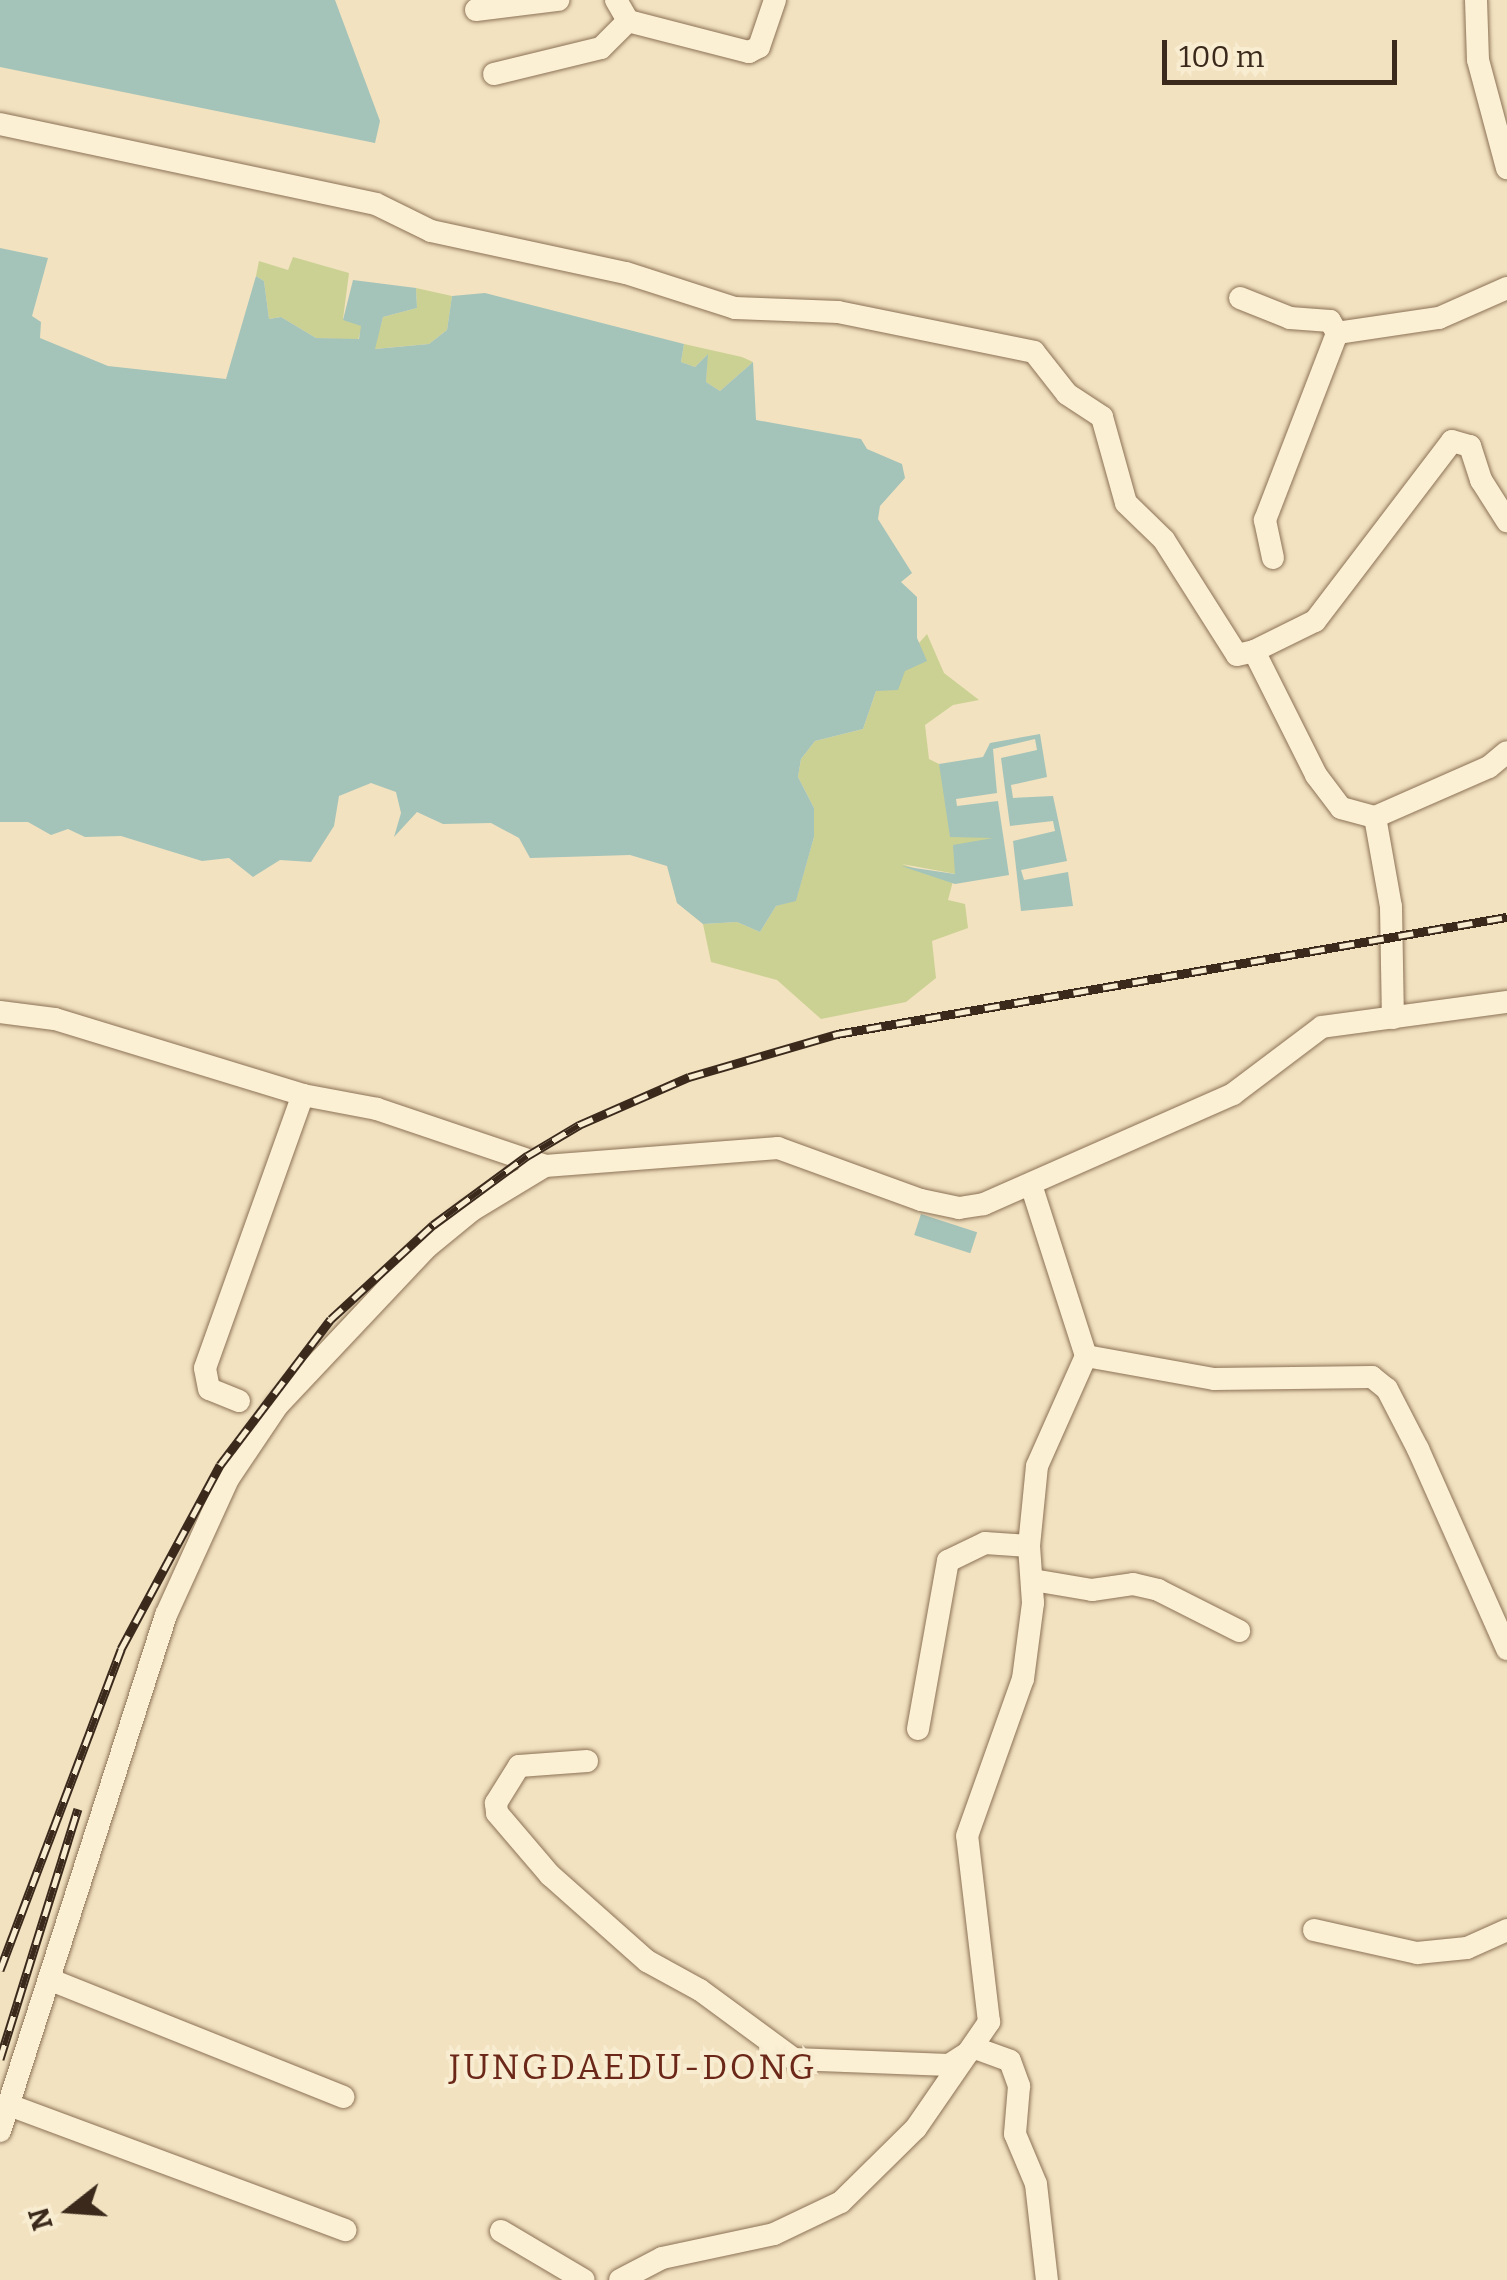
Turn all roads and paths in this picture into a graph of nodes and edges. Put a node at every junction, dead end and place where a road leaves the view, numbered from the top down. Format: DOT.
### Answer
graph roads {
  1 [pos="558,0"];
  2 [pos="616,0"];
  3 [pos="775,0"];
  4 [pos="1476,0"];
  5 [pos="476,10"];
  6 [pos="628,21"];
  7 [pos="494,74"];
  8 [pos="1496,84"];
  9 [pos="0,124"];
  10 [pos="1507,168"];
  11 [pos="1507,288"];
  12 [pos="1240,298"];
  13 [pos="1337,333"];
  14 [pos="1507,521"];
  15 [pos="1273,558"];
  16 [pos="1254,651"];
  17 [pos="1507,752"];
  18 [pos="1376,816"];
  19 [pos="1507,1002"];
  20 [pos="0,1012"];
  21 [pos="1393,1018"];
  22 [pos="302,1095"];
  23 [pos="545,1166"];
  24 [pos="1032,1188"];
  25 [pos="1086,1356"];
  26 [pos="239,1401"];
  27 [pos="1028,1546"];
  28 [pos="1033,1580"];
  29 [pos="1240,1631"];
  30 [pos="1507,1649"];
  31 [pos="918,1728"];
  32 [pos="588,1761"];
  33 [pos="1314,1930"];
  34 [pos="1507,1930"];
  35 [pos="51,1980"];
  36 [pos="975,2048"];
  37 [pos="344,2097"];
  38 [pos="8,2105"];
  39 [pos="0,2130"];
  40 [pos="346,2230"];
  41 [pos="501,2231"];
  42 [pos="584,2280"];
  43 [pos="620,2280"];
  44 [pos="1047,2280"];
  1 -- 5 [label="street"];
  2 -- 6 [label="street"];
  3 -- 6 [label="street"];
  4 -- 8 [label="street"];
  6 -- 7 [label="street"];
  8 -- 10 [label="street"];
  9 -- 16 [label="street"];
  11 -- 13 [label="street"];
  12 -- 13 [label="street"];
  13 -- 15 [label="street"];
  14 -- 16 [label="street"];
  16 -- 18 [label="street"];
  17 -- 18 [label="street"];
  18 -- 21 [label="street"];
  19 -- 21 [label="street"];
  20 -- 22 [label="street"];
  21 -- 24 [label="street"];
  22 -- 23 [label="street"];
  22 -- 26 [label="street"];
  23 -- 24 [label="street"];
  23 -- 35 [label="street"];
  24 -- 25 [label="street"];
  25 -- 27 [label="street"];
  25 -- 30 [label="street"];
  27 -- 28 [label="street"];
  27 -- 31 [label="street"];
  28 -- 29 [label="street"];
  28 -- 36 [label="street"];
  32 -- 36 [label="street"];
  33 -- 34 [label="street"];
  35 -- 37 [label="street"];
  35 -- 38 [label="street"];
  36 -- 43 [label="street"];
  36 -- 44 [label="street"];
  38 -- 39 [label="street"];
  38 -- 40 [label="street"];
  41 -- 42 [label="street"];
}
